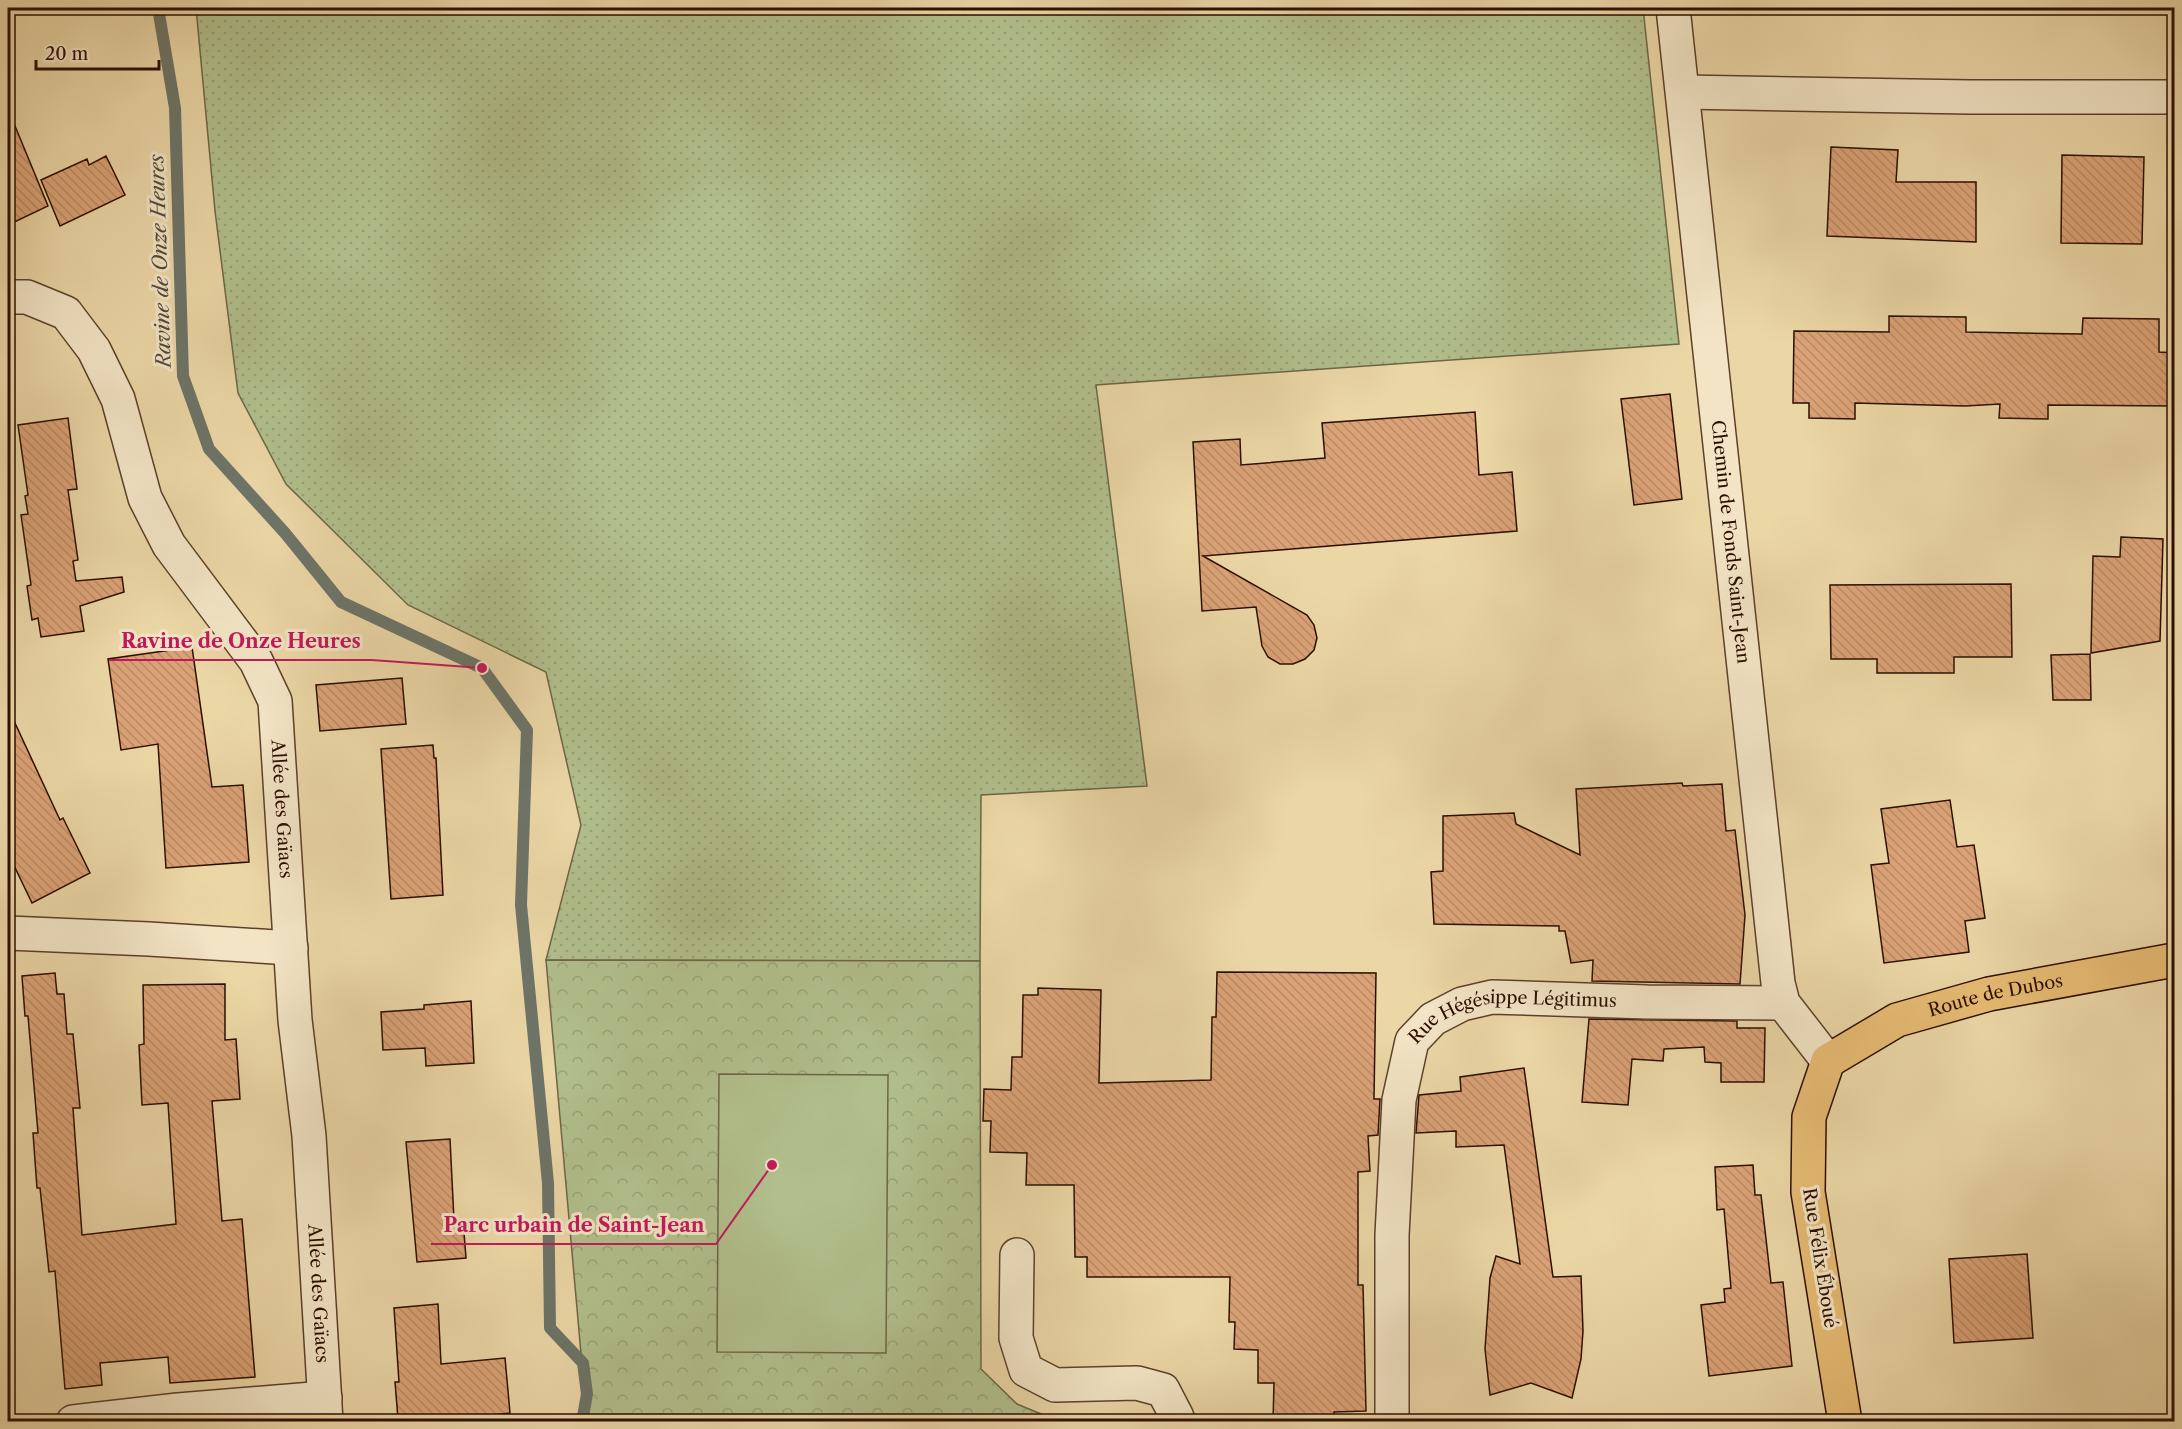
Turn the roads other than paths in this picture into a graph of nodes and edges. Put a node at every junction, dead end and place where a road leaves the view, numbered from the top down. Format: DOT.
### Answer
graph roads {
  1 [pos="1673,8"];
  2 [pos="1683,92"];
  3 [pos="2175,97"];
  4 [pos="8,297"];
  5 [pos="8,933"];
  6 [pos="291,948"];
  7 [pos="2175,960"];
  8 [pos="1783,1004"];
  9 [pos="1828,1061"];
  10 [pos="1017,1255"];
  11 [pos="326,1410"];
  12 [pos="179,1416"];
  13 [pos="73,1422"];
  14 [pos="1177,1422"];
  15 [pos="1392,1422"];
  16 [pos="1845,1422"];
  1 -- 2 [label="street, Chemin de Fonds Saint-Jean"];
  2 -- 3 [label="street"];
  2 -- 8 [label="street, Chemin de Fonds Saint-Jean"];
  4 -- 6 [label="street, Allée des Gaïacs"];
  5 -- 6 [label="street"];
  6 -- 11 [label="street, Allée des Gaïacs"];
  7 -- 9 [label="main road, Route de Dubos"];
  8 -- 9 [label="street, Chemin de Fonds Saint-Jean"];
  8 -- 15 [label="street, Rue Hégésippe Légitimus"];
  9 -- 16 [label="main road, Rue Félix Éboué"];
  10 -- 14 [label="street"];
  11 -- 12 [label="street"];
  12 -- 13 [label="street"];
}
